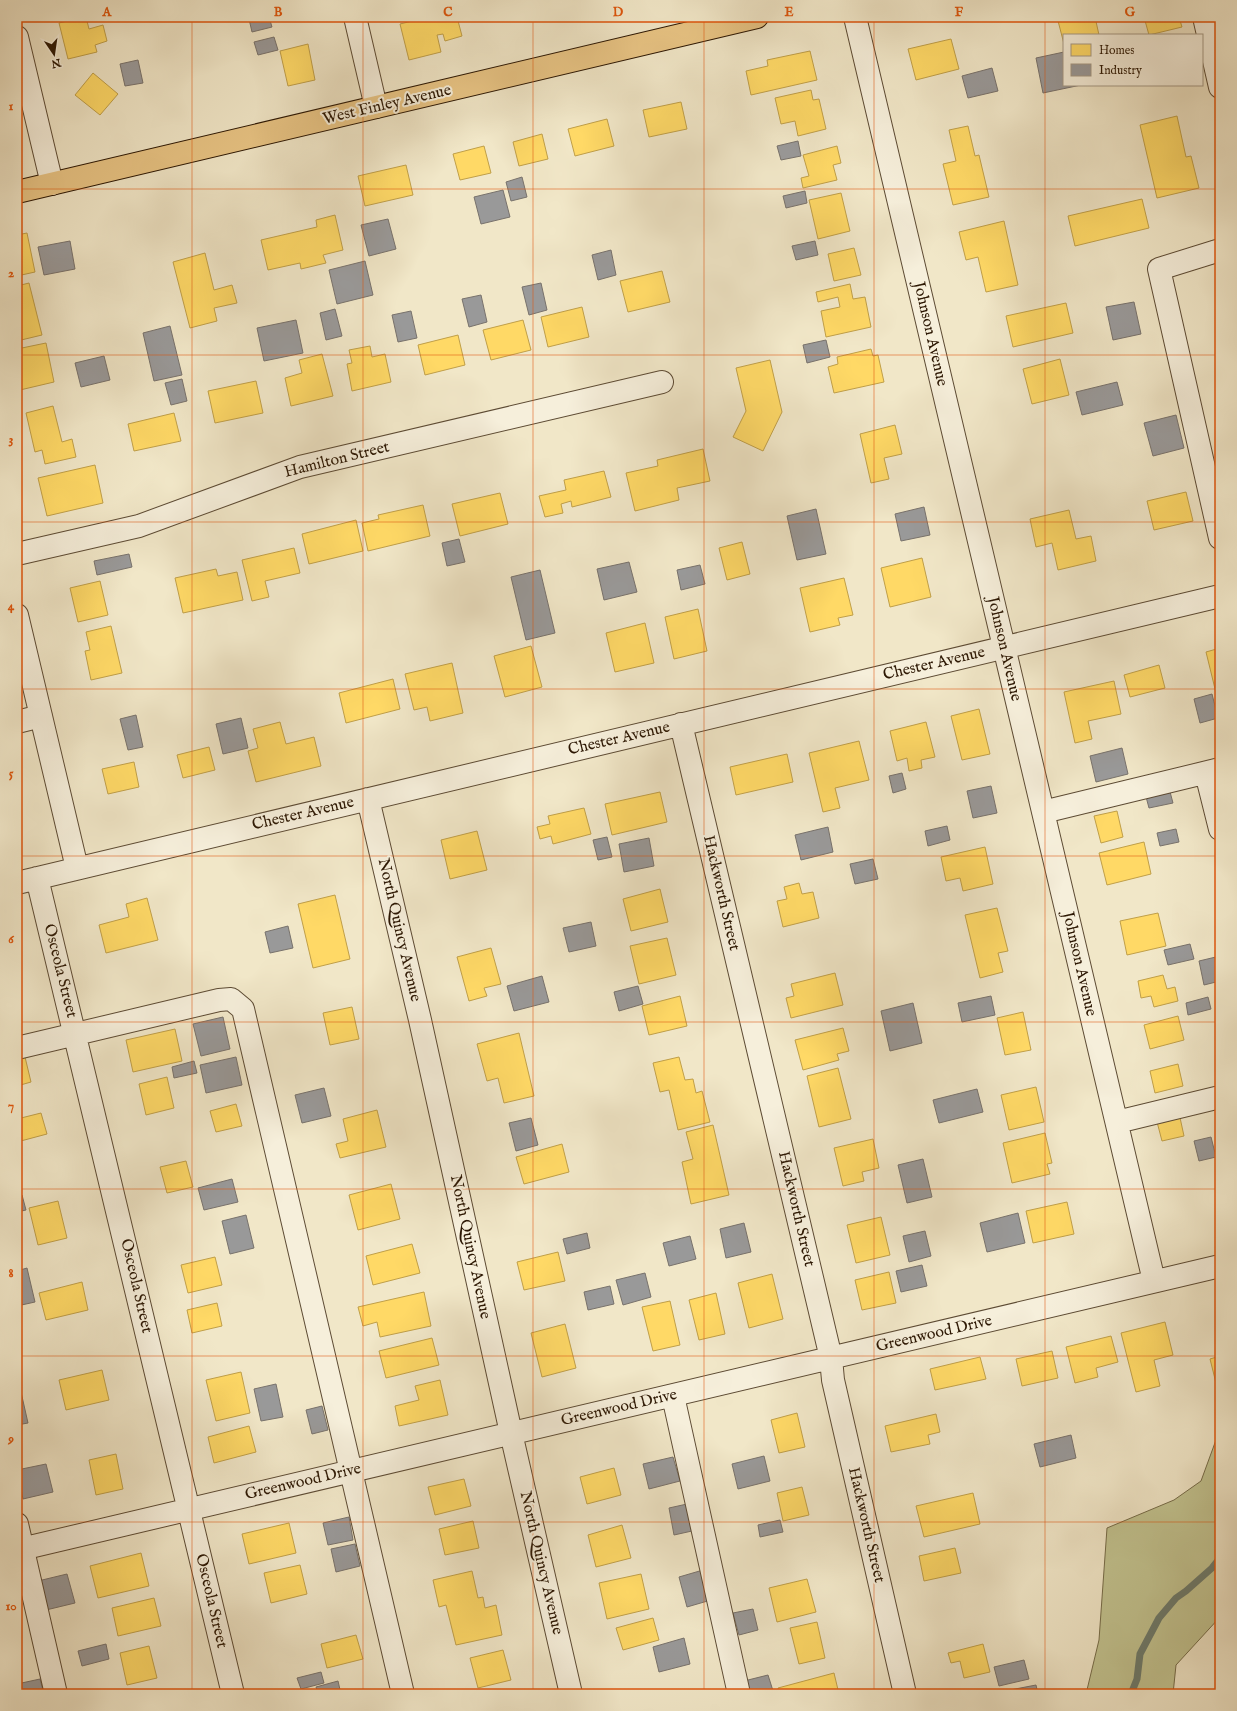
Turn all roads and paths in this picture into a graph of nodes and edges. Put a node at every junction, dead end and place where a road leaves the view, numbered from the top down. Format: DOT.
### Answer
graph roads {
  1 [pos="355,17"];
  2 [pos="757,17"];
  3 [pos="854,17"];
  4 [pos="1204,17"];
  5 [pos="17,37"];
  6 [pos="1220,86"];
  7 [pos="376,107"];
  8 [pos="52,184"];
  9 [pos="17,192"];
  10 [pos="1220,250"];
  11 [pos="662,382"];
  12 [pos="1220,538"];
  13 [pos="17,554"];
  14 [pos="1220,596"];
  15 [pos="17,615"];
  16 [pos="1004,647"];
  17 [pos="41,716"];
  18 [pos="17,722"];
  19 [pos="681,724"];
  20 [pos="1213,771"];
  21 [pos="368,799"];
  22 [pos="1043,812"];
  23 [pos="1220,829"];
  24 [pos="77,868"];
  25 [pos="27,880"];
  26 [pos="76,1034"];
  27 [pos="17,1048"];
  28 [pos="1220,1097"];
  29 [pos="1117,1122"];
  30 [pos="1220,1266"];
  31 [pos="1154,1282"];
  32 [pos="831,1358"];
  33 [pos="673,1396"];
  34 [pos="511,1434"];
  35 [pos="350,1471"];
  36 [pos="190,1510"];
  37 [pos="17,1524"];
  38 [pos="19,1550"];
  39 [pos="56,1694"];
  40 [pos="233,1694"];
  41 [pos="403,1694"];
  42 [pos="571,1694"];
  43 [pos="740,1694"];
  44 [pos="905,1694"];
  1 -- 7 [label="street"];
  2 -- 7 [label="main road, West Finley Avenue"];
  3 -- 16 [label="street, Johnson Avenue"];
  4 -- 6 [label="street"];
  5 -- 8 [label="street"];
  7 -- 8 [label="main road, West Finley Avenue"];
  8 -- 9 [label="main road, West Finley Avenue"];
  10 -- 12 [label="street"];
  11 -- 13 [label="street, Hamilton Street"];
  14 -- 16 [label="street, Chester Avenue"];
  15 -- 17 [label="street"];
  16 -- 19 [label="street, Chester Avenue"];
  16 -- 22 [label="street, Johnson Avenue"];
  17 -- 18 [label="street"];
  17 -- 24 [label="street"];
  19 -- 21 [label="street, Chester Avenue"];
  19 -- 32 [label="street, Hackworth Street"];
  20 -- 22 [label="street"];
  20 -- 23 [label="street"];
  21 -- 24 [label="street, Chester Avenue"];
  21 -- 34 [label="street, North Quincy Avenue"];
  22 -- 29 [label="street, Johnson Avenue"];
  24 -- 25 [label="street, Chester Avenue"];
  25 -- 26 [label="street, Osceola Street"];
  26 -- 27 [label="street"];
  26 -- 35 [label="street"];
  26 -- 36 [label="street, Osceola Street"];
  28 -- 29 [label="street"];
  29 -- 31 [label="street, Johnson Avenue"];
  30 -- 31 [label="street, Greenwood Drive"];
  31 -- 32 [label="street, Greenwood Drive"];
  32 -- 33 [label="street, Greenwood Drive"];
  32 -- 44 [label="street, Hackworth Street"];
  33 -- 34 [label="street, Greenwood Drive"];
  33 -- 43 [label="street"];
  34 -- 35 [label="street, Greenwood Drive"];
  34 -- 42 [label="street, North Quincy Avenue"];
  35 -- 36 [label="street, Greenwood Drive"];
  35 -- 41 [label="street"];
  36 -- 38 [label="street, Greenwood Drive"];
  36 -- 40 [label="street, Osceola Street"];
  37 -- 38 [label="street"];
  38 -- 39 [label="street"];
}
